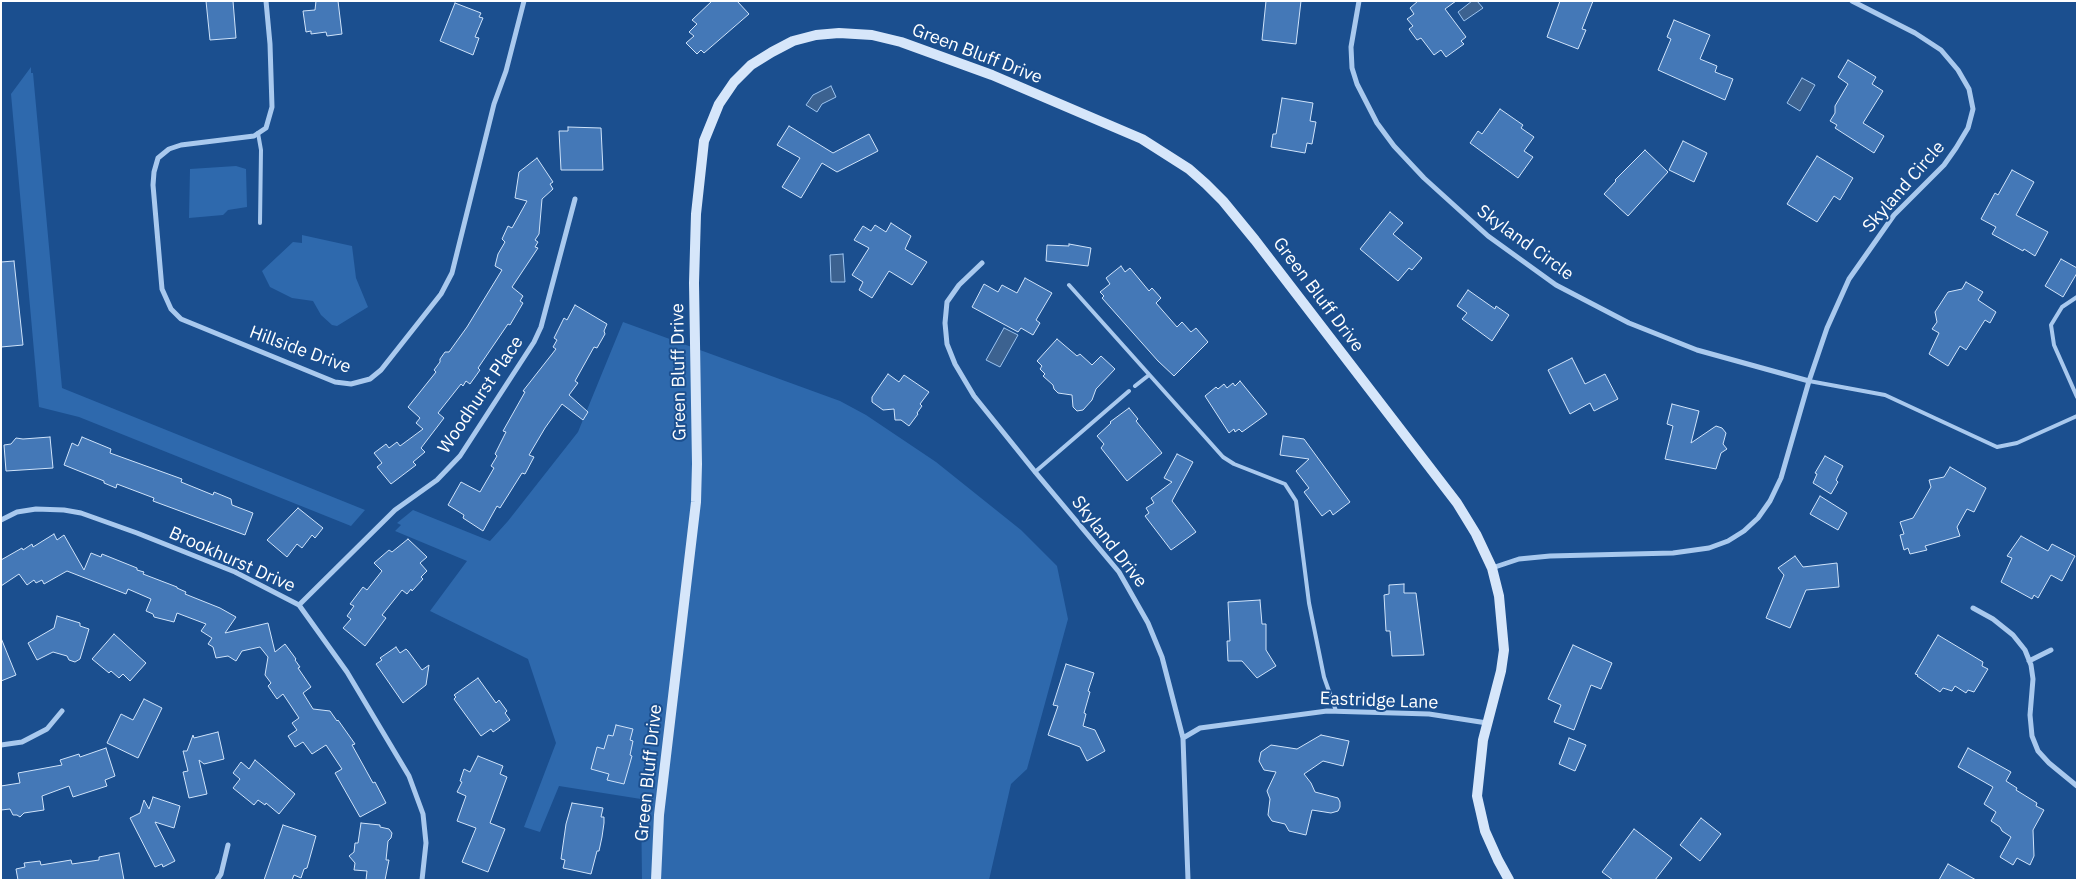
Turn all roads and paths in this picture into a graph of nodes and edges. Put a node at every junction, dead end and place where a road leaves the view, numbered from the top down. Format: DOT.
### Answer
graph roads {
  1 [pos="266,1"];
  2 [pos="524,1"];
  3 [pos="1359,1"];
  4 [pos="1852,1"];
  5 [pos="258,133"];
  6 [pos="575,199"];
  7 [pos="260,223"];
  8 [pos="982,263"];
  9 [pos="1068,285"];
  10 [pos="2077,297"];
  11 [pos="1148,375"];
  12 [pos="1809,382"];
  13 [pos="1134,386"];
  14 [pos="1129,391"];
  15 [pos="2077,397"];
  16 [pos="2077,416"];
  17 [pos="1035,472"];
  18 [pos="1,520"];
  19 [pos="1492,568"];
  20 [pos="299,605"];
  21 [pos="1973,608"];
  22 [pos="2051,650"];
  23 [pos="2029,661"];
  24 [pos="62,711"];
  25 [pos="1336,711"];
  26 [pos="1487,724"];
  27 [pos="1183,738"];
  28 [pos="1,745"];
  29 [pos="2077,786"];
  30 [pos="228,845"];
  31 [pos="217,880"];
  32 [pos="422,880"];
  33 [pos="656,880"];
  34 [pos="1188,880"];
  35 [pos="1509,880"];
  1 -- 5 [label="street, Hillside Drive"];
  2 -- 5 [label="street, Hillside Drive"];
  3 -- 12 [label="street, Skyland Circle"];
  4 -- 12 [label="street, Skyland Circle"];
  5 -- 7 [label="lane"];
  6 -- 20 [label="street, Woodhurst Place"];
  8 -- 17 [label="street, Skyland Drive"];
  9 -- 11 [label="lane"];
  10 -- 15 [label="lane"];
  11 -- 13 [label="lane"];
  11 -- 25 [label="lane"];
  12 -- 16 [label="lane"];
  12 -- 19 [label="street, Skyland Circle"];
  14 -- 17 [label="lane"];
  17 -- 27 [label="street, Skyland Drive"];
  18 -- 20 [label="street, Brookhurst Drive"];
  19 -- 26 [label="street, Green Bluff Drive"];
  19 -- 33 [label="street, Green Bluff Drive"];
  20 -- 32 [label="street, Brookhurst Drive"];
  21 -- 23 [label="street"];
  22 -- 23 [label="street"];
  23 -- 29 [label="street"];
  24 -- 28 [label="street"];
  25 -- 26 [label="street, Eastridge Lane"];
  25 -- 27 [label="street, Eastridge Lane"];
  26 -- 35 [label="street, Green Bluff Drive"];
  27 -- 34 [label="street, Skyland Drive"];
  30 -- 31 [label="street"];
}
